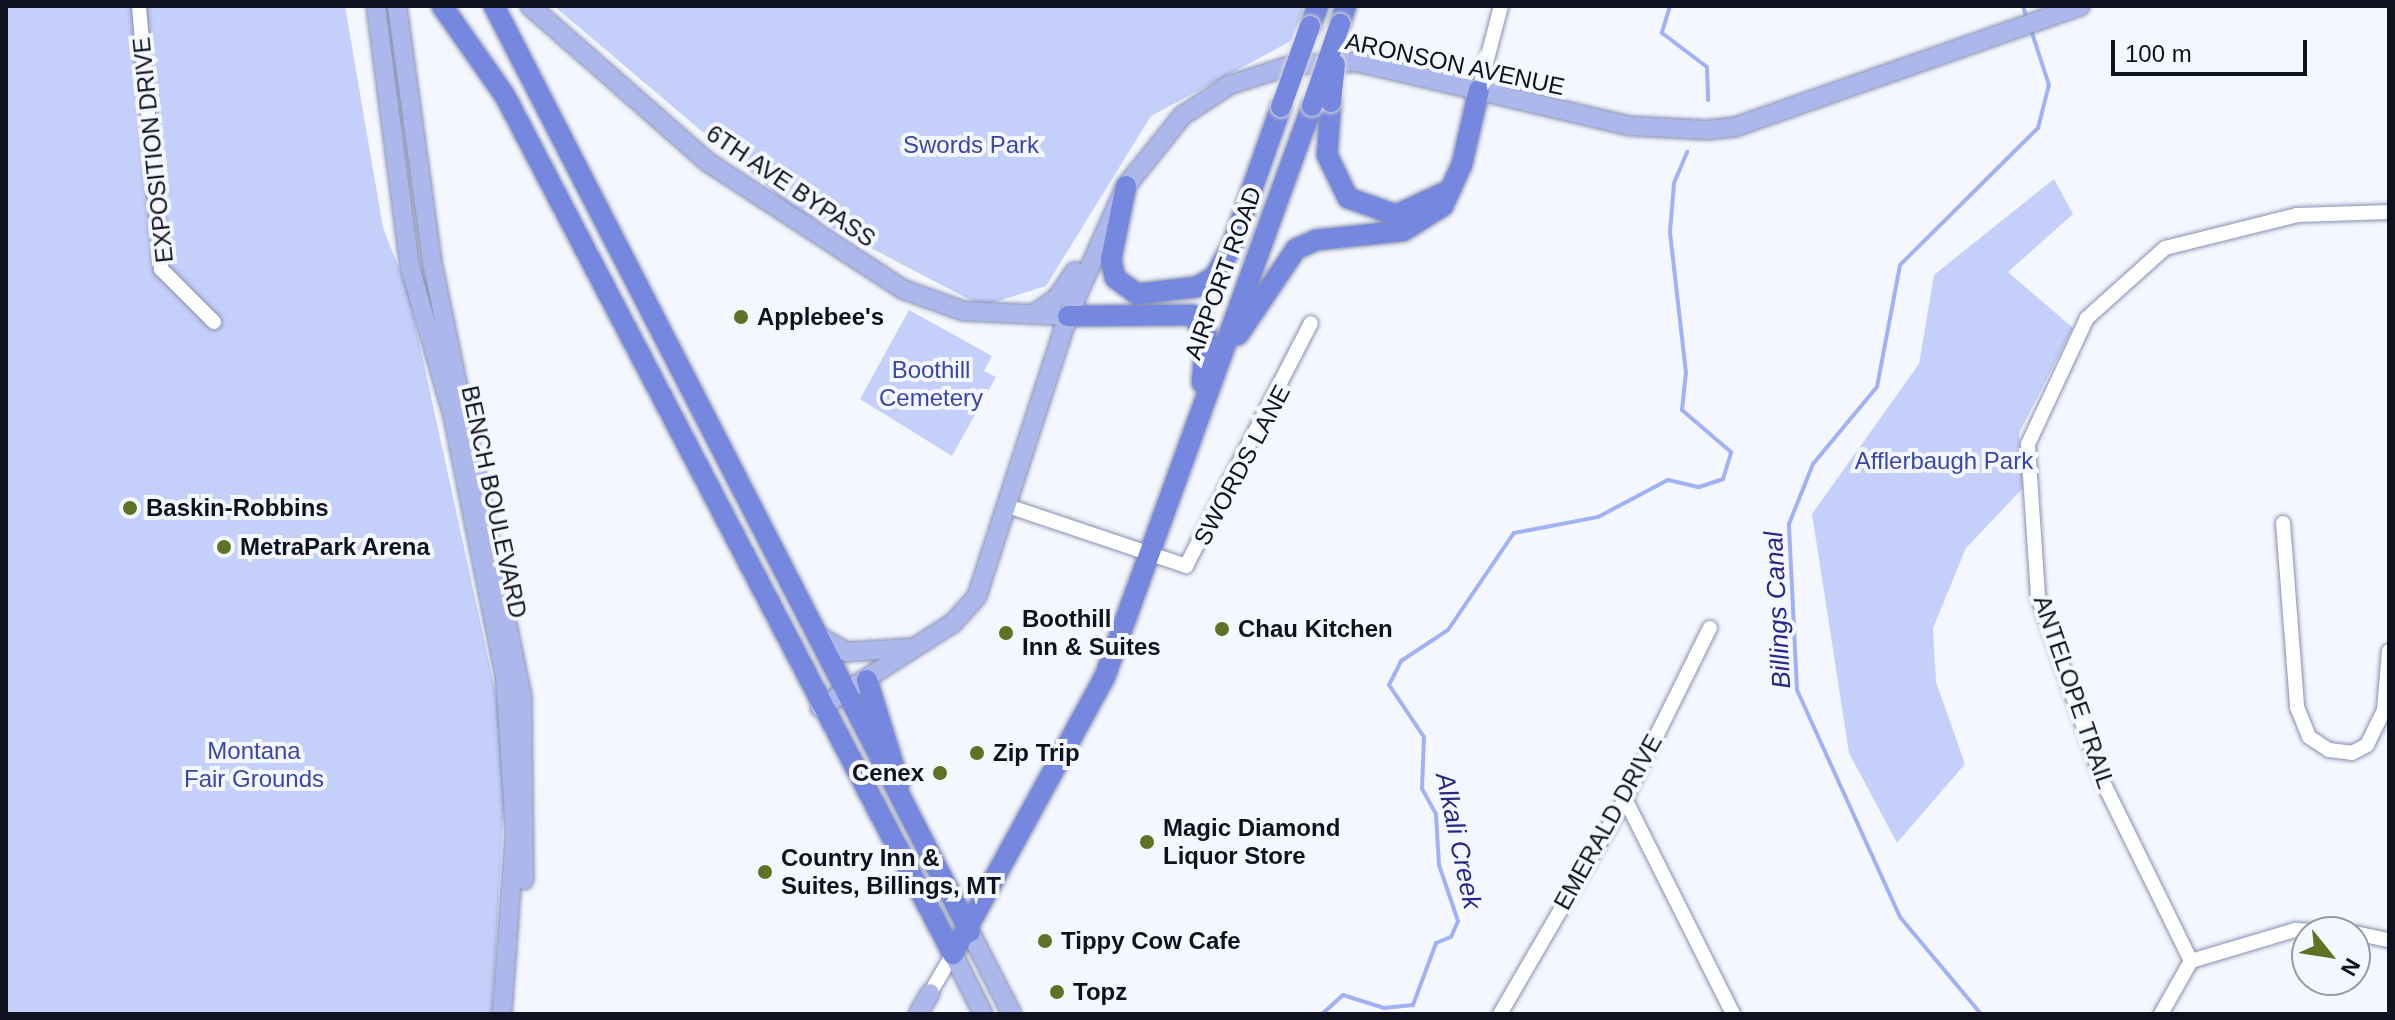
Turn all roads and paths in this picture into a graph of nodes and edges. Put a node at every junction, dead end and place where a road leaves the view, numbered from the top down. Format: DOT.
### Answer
graph roads {
  1 [pos="139,6"];
  2 [pos="376,6"];
  3 [pos="397,6"];
  4 [pos="442,6"];
  5 [pos="480,6"];
  6 [pos="494,6"];
  7 [pos="530,6"];
  8 [pos="1318,6"];
  9 [pos="1501,6"];
  10 [pos="2080,6"];
  11 [pos="1343,15"];
  12 [pos="530,67"];
  13 [pos="1479,90"];
  14 [pos="1321,104"];
  15 [pos="1457,179"];
  16 [pos="1126,186"];
  17 [pos="2389,212"];
  18 [pos="1034,314"];
  19 [pos="1068,316"];
  20 [pos="214,322"];
  21 [pos="1311,323"];
  22 [pos="1214,377"];
  23 [pos="1196,427"];
  24 [pos="1011,507"];
  25 [pos="2283,523"];
  26 [pos="1150,558"];
  27 [pos="1710,628"];
  28 [pos="817,635"];
  29 [pos="911,648"];
  30 [pos="2389,651"];
  31 [pos="867,680"];
  32 [pos="845,692"];
  33 [pos="820,708"];
  34 [pos="902,799"];
  35 [pos="1625,799"];
  36 [pos="2291,931"];
  37 [pos="970,932"];
  38 [pos="953,954"];
  39 [pos="2191,961"];
  40 [pos="930,993"];
  41 [pos="502,1014"];
  42 [pos="513,1014"];
  43 [pos="918,1014"];
  44 [pos="983,1014"];
  45 [pos="1012,1014"];
  46 [pos="1500,1014"];
  47 [pos="1733,1014"];
  48 [pos="2161,1014"];
  1 -- 20 [label="street, EXPOSITION DRIVE"];
  2 -- 41 [label="main road, BENCH BOULEVARD"];
  3 -- 42 [label="main road"];
  4 -- 33 [label="highway"];
  5 -- 12 [label="highway"];
  6 -- 12 [label="highway"];
  7 -- 18 [label="main road, 6TH AVE BYPASS"];
  8 -- 16 [label="highway, bridge"];
  9 -- 13 [label="street"];
  10 -- 13 [label="main road, ARONSON AVENUE"];
  11 -- 14 [label="highway, AIRPORT ROAD, bridge"];
  12 -- 28 [label="highway"];
  13 -- 15 [label="highway"];
  13 -- 16 [label="main road, ARONSON AVENUE"];
  14 -- 15 [label="highway"];
  14 -- 22 [label="highway, AIRPORT ROAD"];
  15 -- 22 [label="highway"];
  16 -- 18 [label="main road"];
  16 -- 19 [label="main road, ARONSON AVENUE"];
  17 -- 39 [label="street, ANTELOPE TRAIL"];
  18 -- 19 [label="main road, 6TH AVE BYPASS"];
  19 -- 23 [label="highway"];
  19 -- 24 [label="main road, ARONSON AVENUE"];
  21 -- 26 [label="street, SWORDS LANE"];
  22 -- 23 [label="highway, AIRPORT ROAD"];
  23 -- 26 [label="highway, AIRPORT ROAD"];
  24 -- 26 [label="street, SWORDS LANE"];
  24 -- 29 [label="main road, ARONSON AVENUE"];
  25 -- 30 [label="street"];
  26 -- 37 [label="highway, AIRPORT ROAD"];
  27 -- 35 [label="street, EMERALD DRIVE"];
  28 -- 29 [label="main road, ARONSON AVENUE"];
  28 -- 32 [label="highway"];
  29 -- 31 [label="main road, ARONSON AVENUE"];
  31 -- 32 [label="main road, ARONSON AVENUE"];
  31 -- 34 [label="highway"];
  32 -- 33 [label="main road, ARONSON AVENUE"];
  32 -- 34 [label="highway"];
  33 -- 38 [label="highway"];
  34 -- 37 [label="highway"];
  35 -- 46 [label="street, EMERALD DRIVE"];
  35 -- 47 [label="street"];
  36 -- 39 [label="street"];
  37 -- 38 [label="highway"];
  37 -- 45 [label="main road"];
  38 -- 40 [label="street"];
  38 -- 44 [label="main road"];
  39 -- 48 [label="street"];
  40 -- 43 [label="main road"];
}
